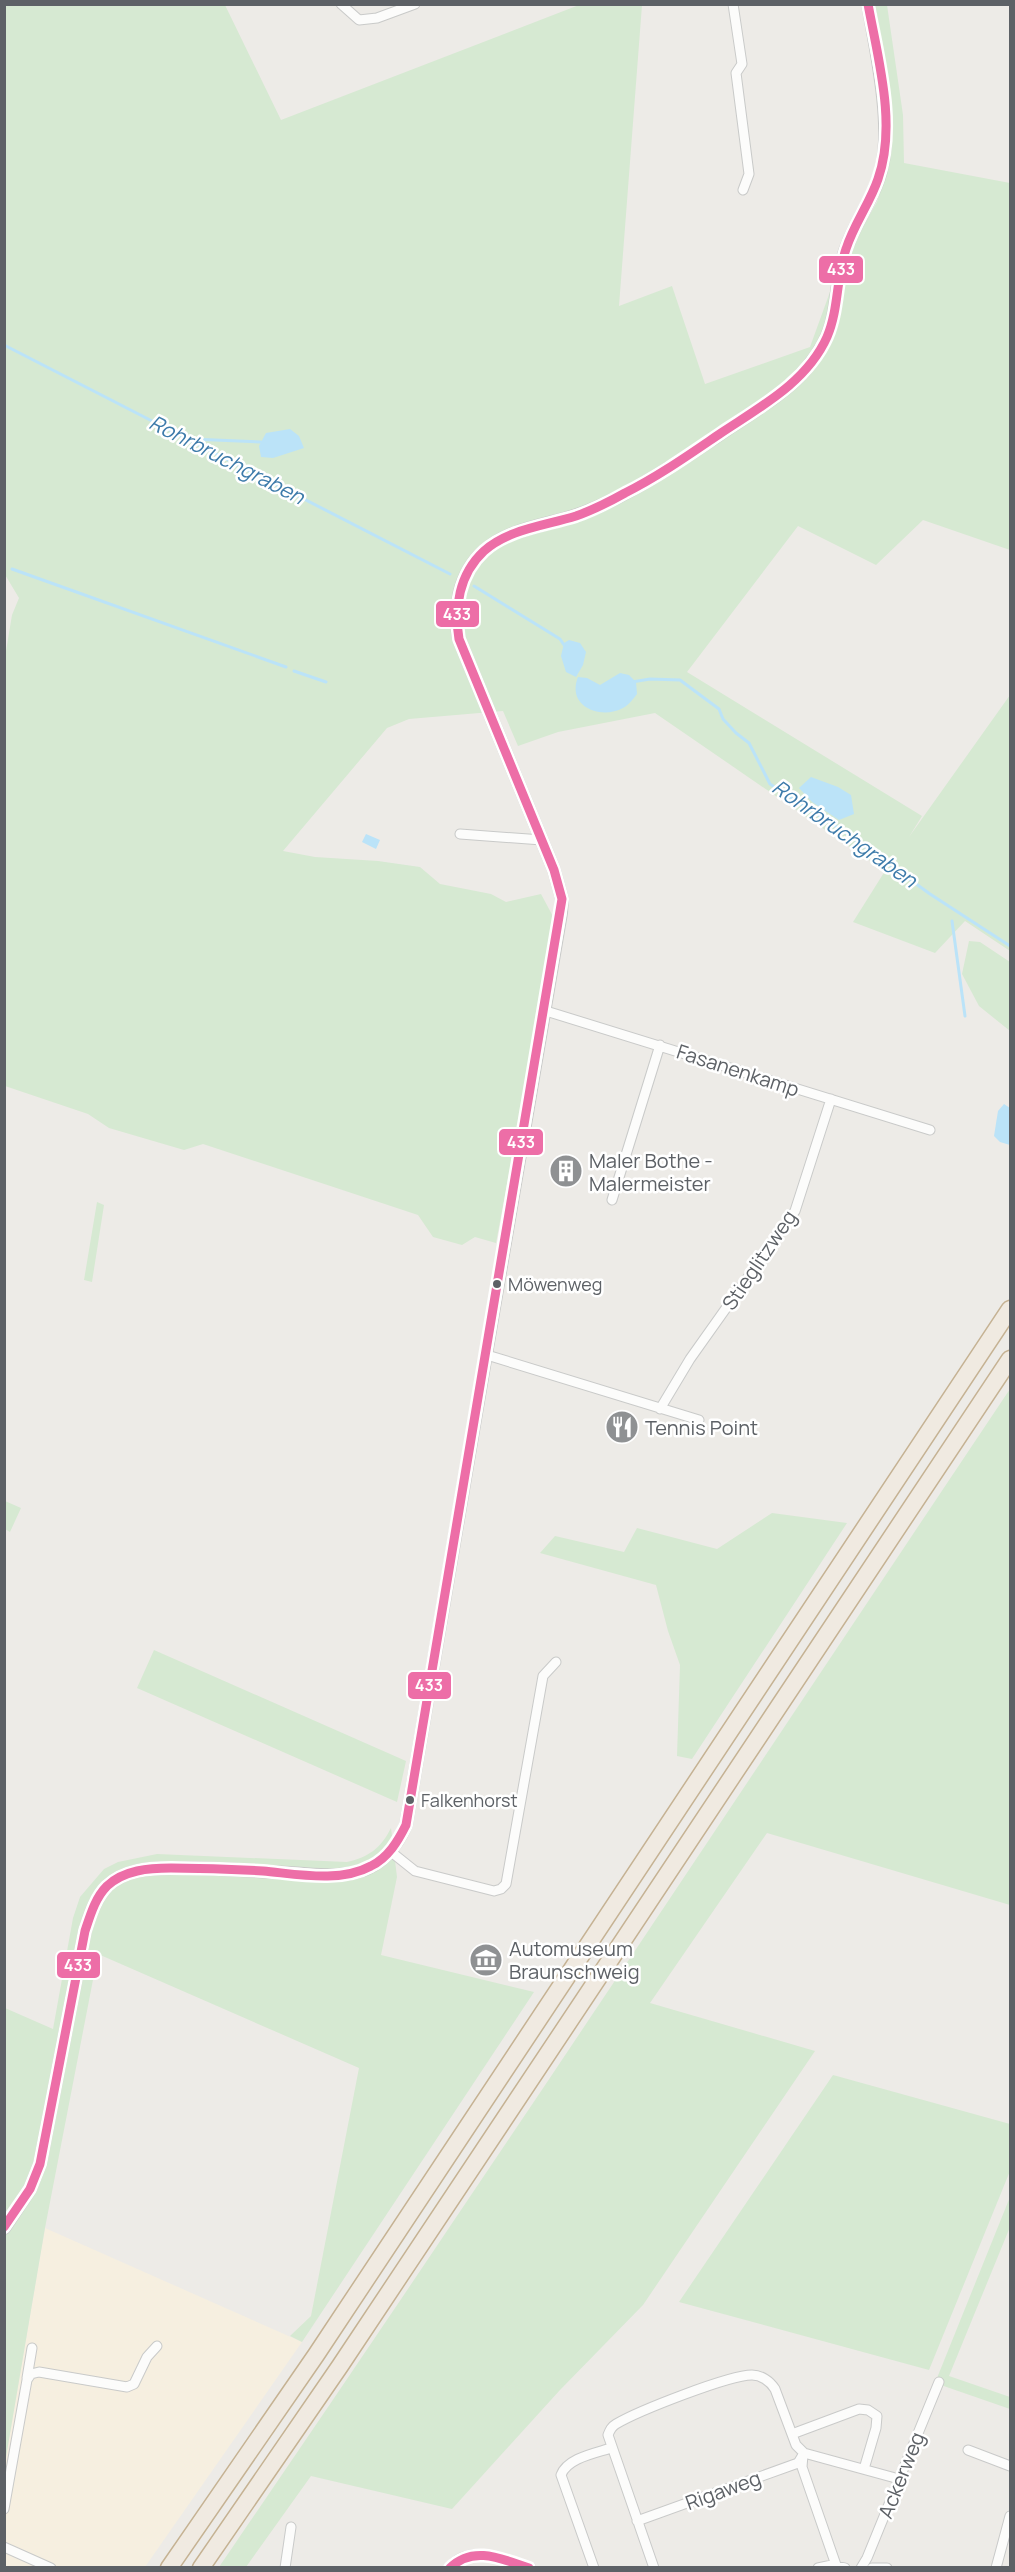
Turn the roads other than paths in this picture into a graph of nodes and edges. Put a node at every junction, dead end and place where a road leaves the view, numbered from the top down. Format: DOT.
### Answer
graph roads {
  1 [pos="341,4"];
  2 [pos="415,4"];
  3 [pos="733,4"];
  4 [pos="868,4"];
  5 [pos="743,190"];
  6 [pos="460,834"];
  7 [pos="542,840"];
  8 [pos="546,1011"];
  9 [pos="660,1045"];
  10 [pos="831,1099"];
  11 [pos="930,1130"];
  12 [pos="612,1200"];
  13 [pos="1011,1309"];
  14 [pos="487,1355"];
  15 [pos="1011,1359"];
  16 [pos="660,1409"];
  17 [pos="699,1420"];
  18 [pos="556,1662"];
  19 [pos="390,1851"];
  20 [pos="4,2228"];
  21 [pos="157,2346"];
  22 [pos="32,2348"];
  23 [pos="27,2380"];
  24 [pos="939,2382"];
  25 [pos="792,2434"];
  26 [pos="611,2448"];
  27 [pos="968,2450"];
  28 [pos="804,2453"];
  29 [pos="1011,2466"];
  30 [pos="864,2469"];
  31 [pos="899,2479"];
  32 [pos="4,2509"];
  33 [pos="1011,2516"];
  34 [pos="637,2521"];
  35 [pos="291,2528"];
  36 [pos="4,2547"];
  37 [pos="840,2566"];
  38 [pos="51,2568"];
  39 [pos="169,2568"];
  40 [pos="201,2568"];
  41 [pos="285,2568"];
  42 [pos="448,2568"];
  43 [pos="531,2568"];
  44 [pos="594,2568"];
  45 [pos="654,2568"];
  46 [pos="818,2568"];
  47 [pos="861,2568"];
  48 [pos="872,2568"];
  49 [pos="887,2568"];
  50 [pos="996,2568"];
  1 -- 2 [label="street"];
  3 -- 5 [label="street"];
  4 -- 7 [label="street"];
  6 -- 7 [label="street"];
  7 -- 8 [label="street"];
  8 -- 9 [label="street, Fasanenkamp"];
  8 -- 14 [label="street"];
  9 -- 10 [label="street, Fasanenkamp"];
  9 -- 12 [label="street"];
  10 -- 11 [label="street, Fasanenkamp"];
  10 -- 16 [label="street, Stieglitzweg"];
  13 -- 39 [label="highway"];
  14 -- 16 [label="street"];
  14 -- 19 [label="street"];
  15 -- 40 [label="highway"];
  16 -- 17 [label="street"];
  18 -- 19 [label="street"];
  19 -- 20 [label="street"];
  21 -- 23 [label="street"];
  22 -- 23 [label="street"];
  23 -- 32 [label="street"];
  24 -- 31 [label="street, Ackerweg"];
  25 -- 26 [label="street"];
  25 -- 28 [label="street"];
  25 -- 30 [label="street"];
  26 -- 34 [label="street"];
  26 -- 44 [label="street"];
  27 -- 29 [label="street"];
  28 -- 30 [label="street"];
  28 -- 34 [label="street, Rigaweg"];
  28 -- 37 [label="street"];
  30 -- 31 [label="street"];
  31 -- 47 [label="street, Ackerweg"];
  33 -- 50 [label="street"];
  34 -- 45 [label="street"];
  35 -- 41 [label="street"];
  36 -- 38 [label="street"];
  37 -- 46 [label="street"];
  42 -- 43 [label="street"];
  48 -- 49 [label="street"];
}
